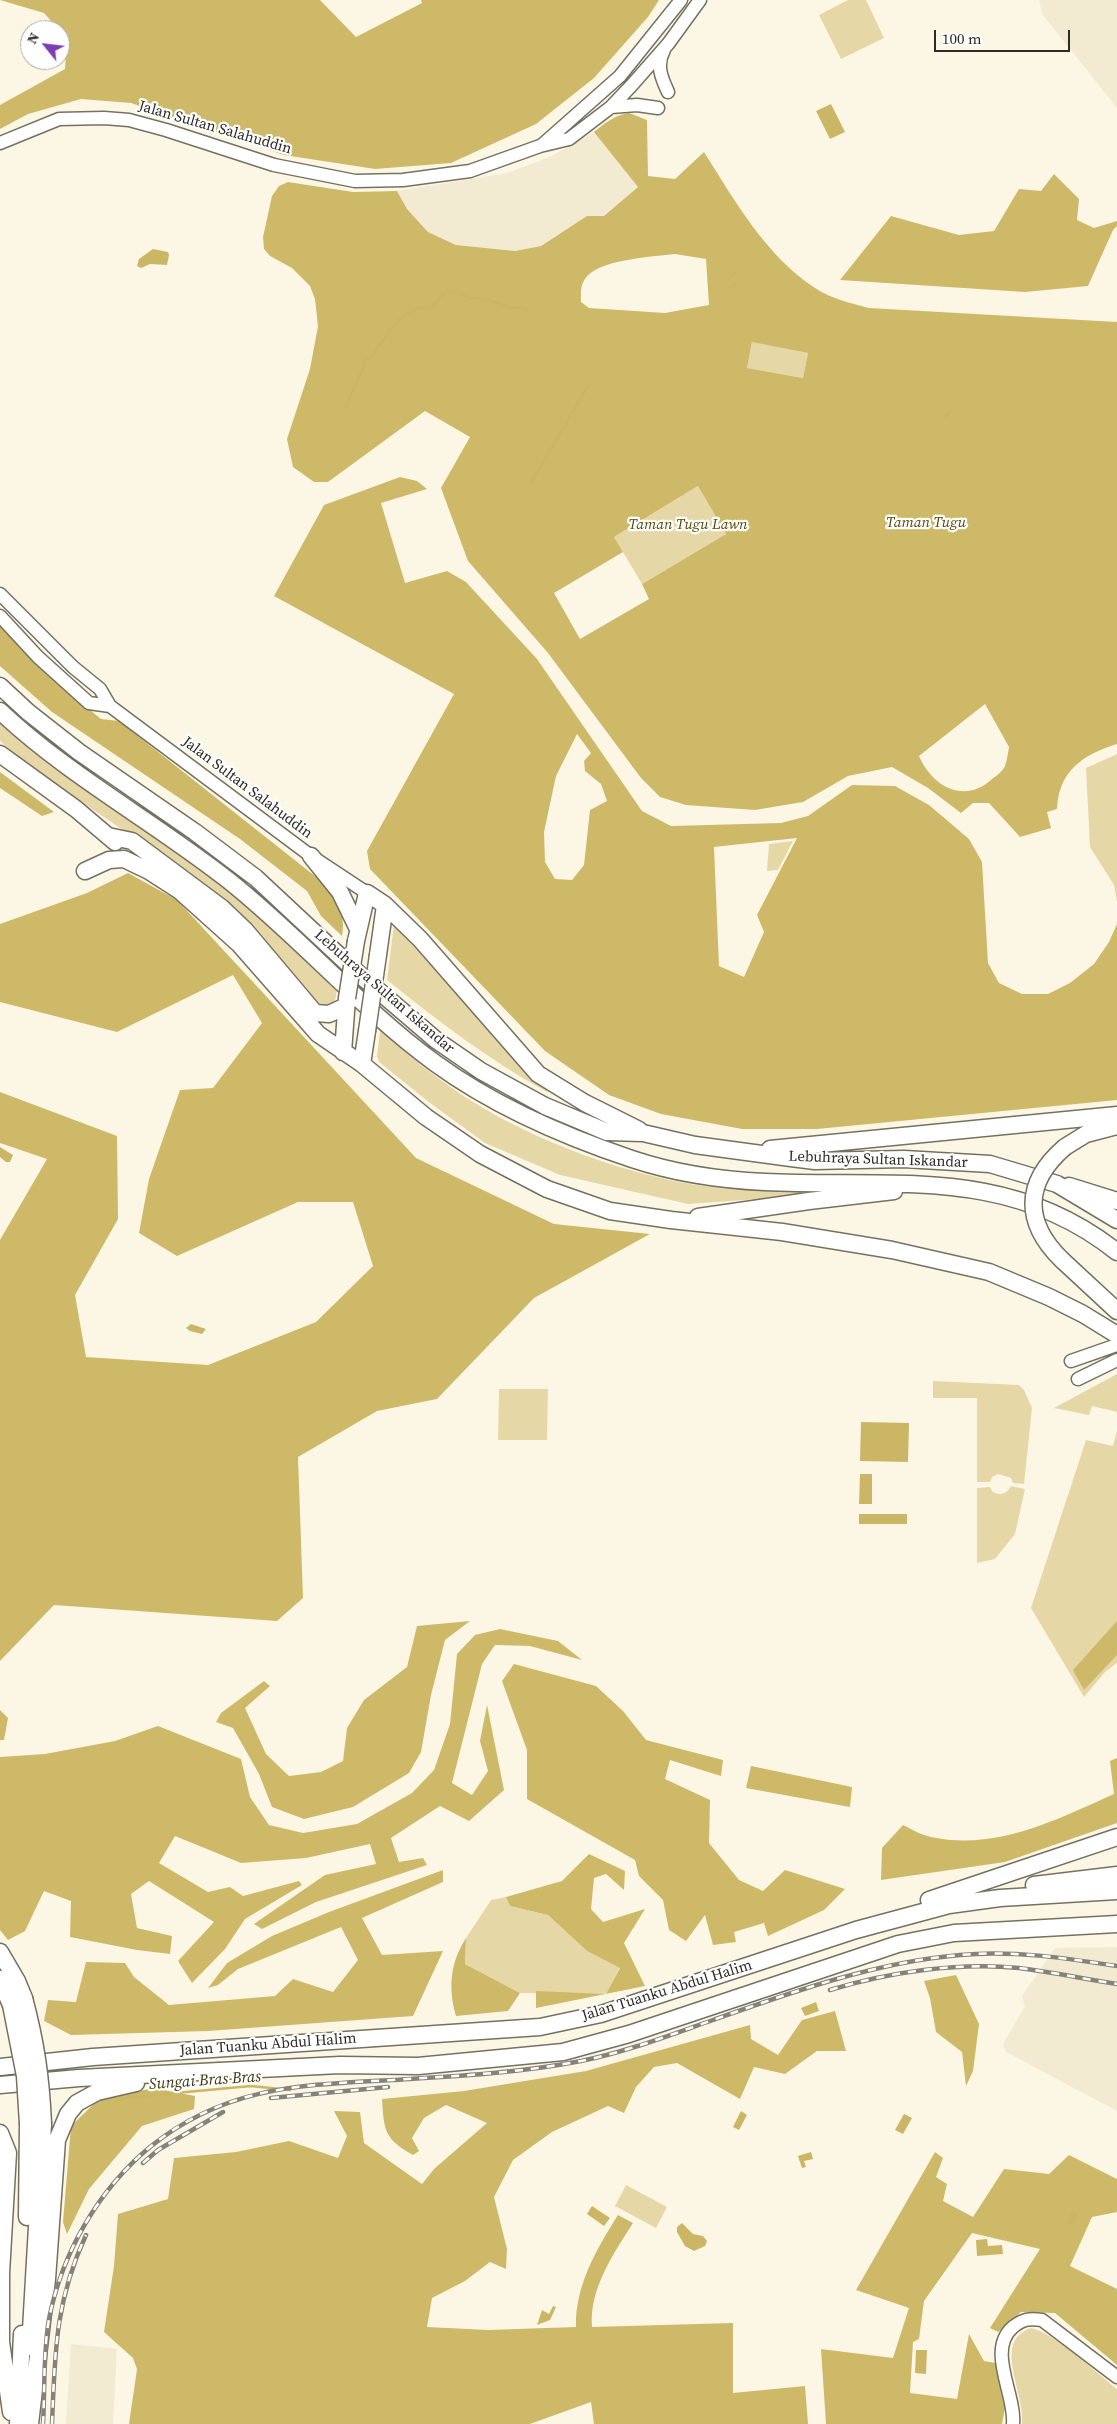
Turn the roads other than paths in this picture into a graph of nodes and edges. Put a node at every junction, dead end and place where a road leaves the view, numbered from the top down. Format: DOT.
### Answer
graph roads {
  1 [pos="681,0"];
  2 [pos="700,0"];
  3 [pos="668,44"];
  4 [pos="668,92"];
  5 [pos="611,107"];
  6 [pos="658,108"];
  7 [pos="0,143"];
  8 [pos="540,146"];
  9 [pos="0,594"];
  10 [pos="0,616"];
  11 [pos="0,686"];
  12 [pos="110,706"];
  13 [pos="0,711"];
  14 [pos="0,754"];
  15 [pos="108,836"];
  16 [pos="311,856"];
  17 [pos="86,871"];
  18 [pos="149,871"];
  19 [pos="367,893"];
  20 [pos="385,905"];
  21 [pos="357,935"];
  22 [pos="347,1002"];
  23 [pos="343,1052"];
  24 [pos="362,1064"];
  25 [pos="1117,1115"];
  26 [pos="1117,1126"];
  27 [pos="643,1133"];
  28 [pos="751,1151"];
  29 [pos="1057,1184"];
  30 [pos="1010,1198"];
  31 [pos="1117,1201"];
  32 [pos="671,1220"];
  33 [pos="1117,1220"];
  34 [pos="1117,1252"];
  35 [pos="1116,1309"];
  36 [pos="1117,1335"];
  37 [pos="1117,1345"];
  38 [pos="1091,1354"];
  39 [pos="1117,1360"];
  40 [pos="1071,1361"];
  41 [pos="1098,1370"];
  42 [pos="1078,1379"];
  43 [pos="1117,1837"];
  44 [pos="1117,1874"];
  45 [pos="1117,1891"];
  46 [pos="949,1905"];
  47 [pos="1114,1923"];
  48 [pos="856,1930"];
  49 [pos="0,1952"];
  50 [pos="0,1979"];
  51 [pos="17,2001"];
  52 [pos="0,2056"];
  53 [pos="80,2059"];
  54 [pos="0,2068"];
  55 [pos="160,2076"];
  56 [pos="0,2085"];
  57 [pos="36,2124"];
  58 [pos="0,2133"];
  59 [pos="1117,2377"];
  60 [pos="12,2424"];
  61 [pos="18,2424"];
  62 [pos="29,2424"];
  63 [pos="1013,2424"];
  1 -- 8 [label="street, Jalan Sultan Salahuddin"];
  2 -- 3 [label="street, Jalan Sultan Salahuddin"];
  3 -- 4 [label="street"];
  3 -- 5 [label="street, Jalan Sultan Salahuddin"];
  5 -- 6 [label="street"];
  5 -- 8 [label="street, Jalan Sultan Salahuddin"];
  7 -- 8 [label="street, Jalan Sultan Salahuddin"];
  9 -- 12 [label="street, Jalan Sultan Salahuddin"];
  10 -- 12 [label="street, Jalan Sultan Salahuddin"];
  11 -- 27 [label="main road, Lebuhraya Sultan Iskandar"];
  12 -- 16 [label="street, Jalan Sultan Salahuddin"];
  13 -- 30 [label="main road, Lebuhraya Sultan Iskandar"];
  14 -- 15 [label="main road"];
  15 -- 18 [label="main road"];
  15 -- 22 [label="main road"];
  16 -- 19 [label="street, Jalan Sultan Salahuddin"];
  16 -- 21 [label="main road"];
  17 -- 18 [label="main road"];
  18 -- 23 [label="main road"];
  19 -- 20 [label="main road"];
  19 -- 21 [label="main road"];
  20 -- 24 [label="main road, bridge"];
  20 -- 27 [label="main road"];
  21 -- 22 [label="main road, bridge"];
  22 -- 23 [label="main road"];
  23 -- 24 [label="main road"];
  24 -- 32 [label="main road"];
  25 -- 28 [label="main road"];
  26 -- 35 [label="main road, bridge"];
  27 -- 28 [label="main road, Lebuhraya Sultan Iskandar"];
  28 -- 29 [label="main road, Lebuhraya Sultan Iskandar"];
  29 -- 31 [label="main road"];
  29 -- 33 [label="main road, Lebuhraya Sultan Iskandar"];
  30 -- 32 [label="main road"];
  30 -- 34 [label="main road, Lebuhraya Sultan Iskandar"];
  32 -- 36 [label="main road"];
  37 -- 38 [label="street"];
  38 -- 40 [label="street"];
  38 -- 41 [label="street"];
  39 -- 41 [label="street"];
  41 -- 42 [label="street"];
  43 -- 48 [label="main road"];
  44 -- 46 [label="main road"];
  45 -- 46 [label="main road, Jalan Tuanku Abdul Halim"];
  46 -- 48 [label="main road, Jalan Tuanku Abdul Halim"];
  47 -- 55 [label="main road, Jalan Tuanku Abdul Halim"];
  48 -- 53 [label="main road, Jalan Tuanku Abdul Halim"];
  49 -- 51 [label="main road"];
  50 -- 51 [label="main road"];
  51 -- 57 [label="main road, bridge"];
  52 -- 53 [label="main road"];
  53 -- 54 [label="main road, Jalan Tuanku Abdul Halim"];
  55 -- 56 [label="main road, Jalan Tuanku Abdul Halim"];
  55 -- 62 [label="main road"];
  57 -- 61 [label="main road"];
  57 -- 62 [label="main road"];
  58 -- 60 [label="main road"];
  59 -- 63 [label="street"];
}
